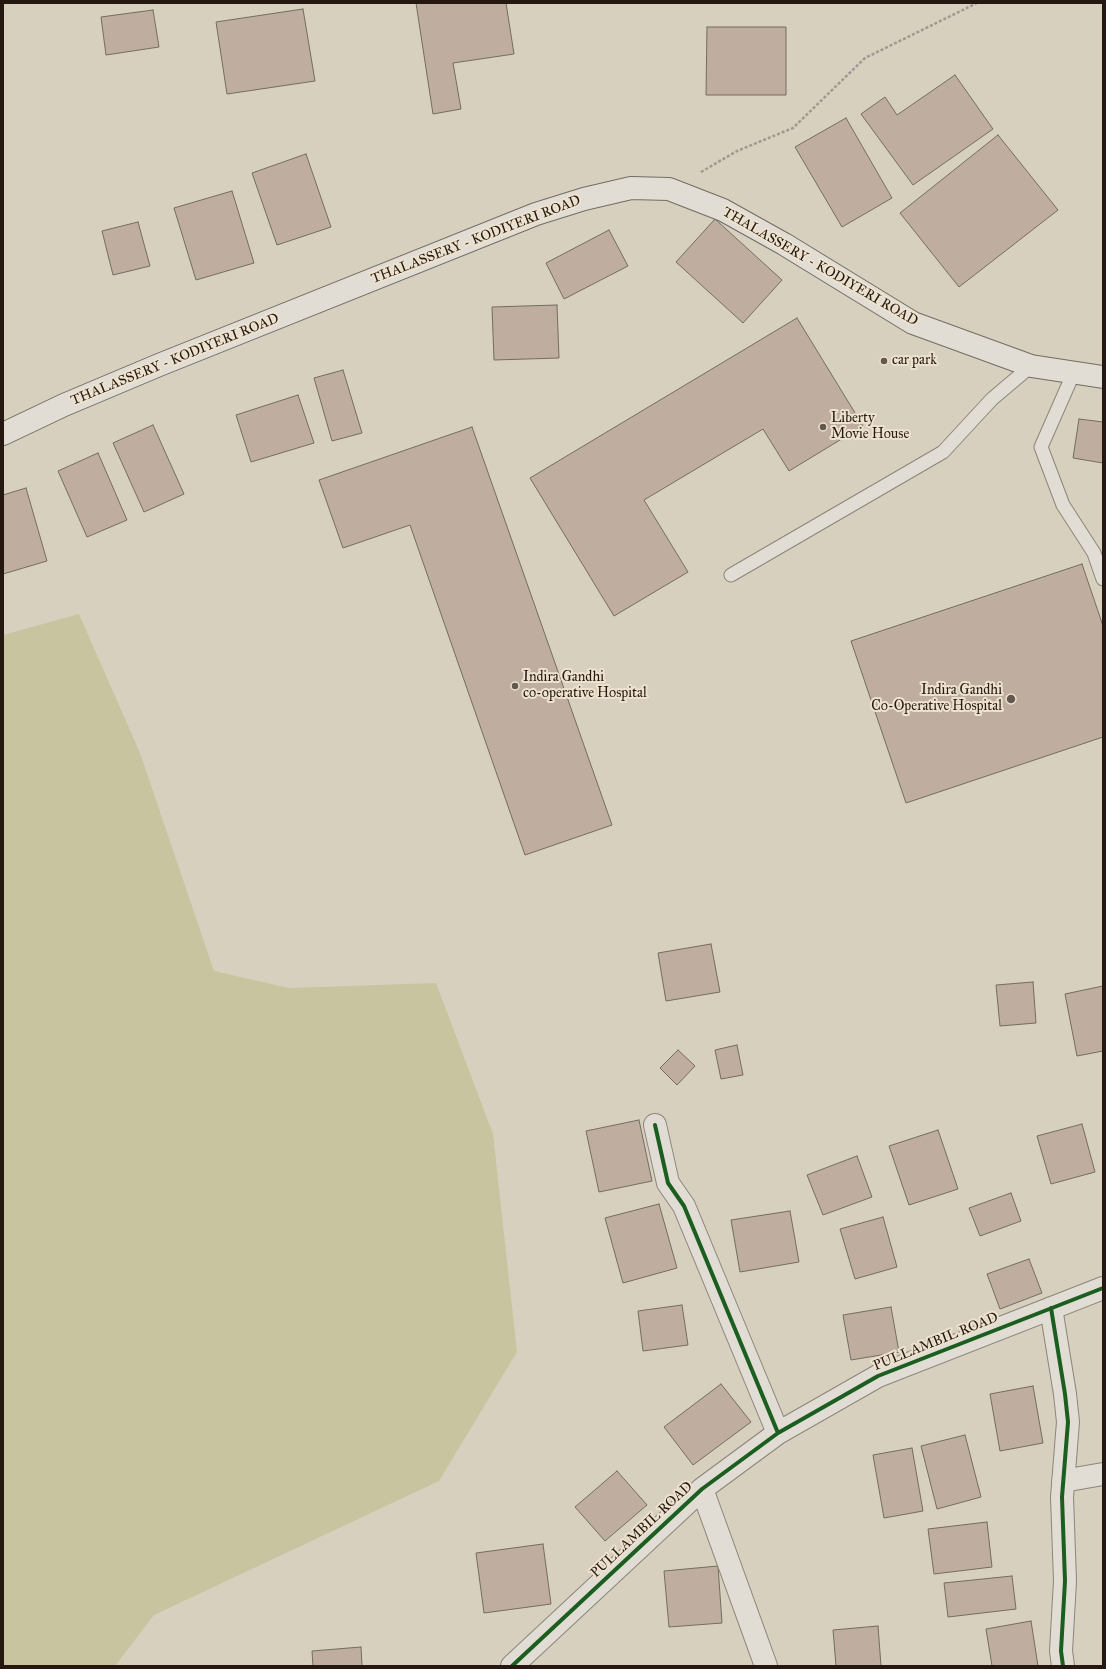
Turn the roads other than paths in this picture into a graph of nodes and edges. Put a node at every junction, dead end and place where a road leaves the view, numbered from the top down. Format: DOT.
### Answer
graph roads {
  1 [pos="1031,366"];
  2 [pos="1074,372"];
  3 [pos="1103,377"];
  4 [pos="3,434"];
  5 [pos="731,576"];
  6 [pos="1103,579"];
  7 [pos="655,1125"];
  8 [pos="1103,1288"];
  9 [pos="1051,1308"];
  10 [pos="778,1434"];
  11 [pos="1103,1474"];
  12 [pos="1063,1481"];
  13 [pos="702,1489"];
  14 [pos="512,1666"];
  15 [pos="766,1666"];
  16 [pos="1063,1666"];
  1 -- 2 [label="street, THALASSERY - KODIYERI ROAD"];
  1 -- 4 [label="street, THALASSERY - KODIYERI ROAD"];
  1 -- 5 [label="lane"];
  2 -- 3 [label="street, THALASSERY - KODIYERI ROAD"];
  2 -- 6 [label="lane"];
  7 -- 10 [label="street"];
  8 -- 9 [label="street, PULLAMBIL ROAD"];
  9 -- 10 [label="street, PULLAMBIL ROAD"];
  9 -- 12 [label="street"];
  10 -- 13 [label="street, PULLAMBIL ROAD"];
  11 -- 12 [label="street"];
  12 -- 16 [label="street"];
  13 -- 14 [label="street, PULLAMBIL ROAD"];
  13 -- 15 [label="street"];
}
